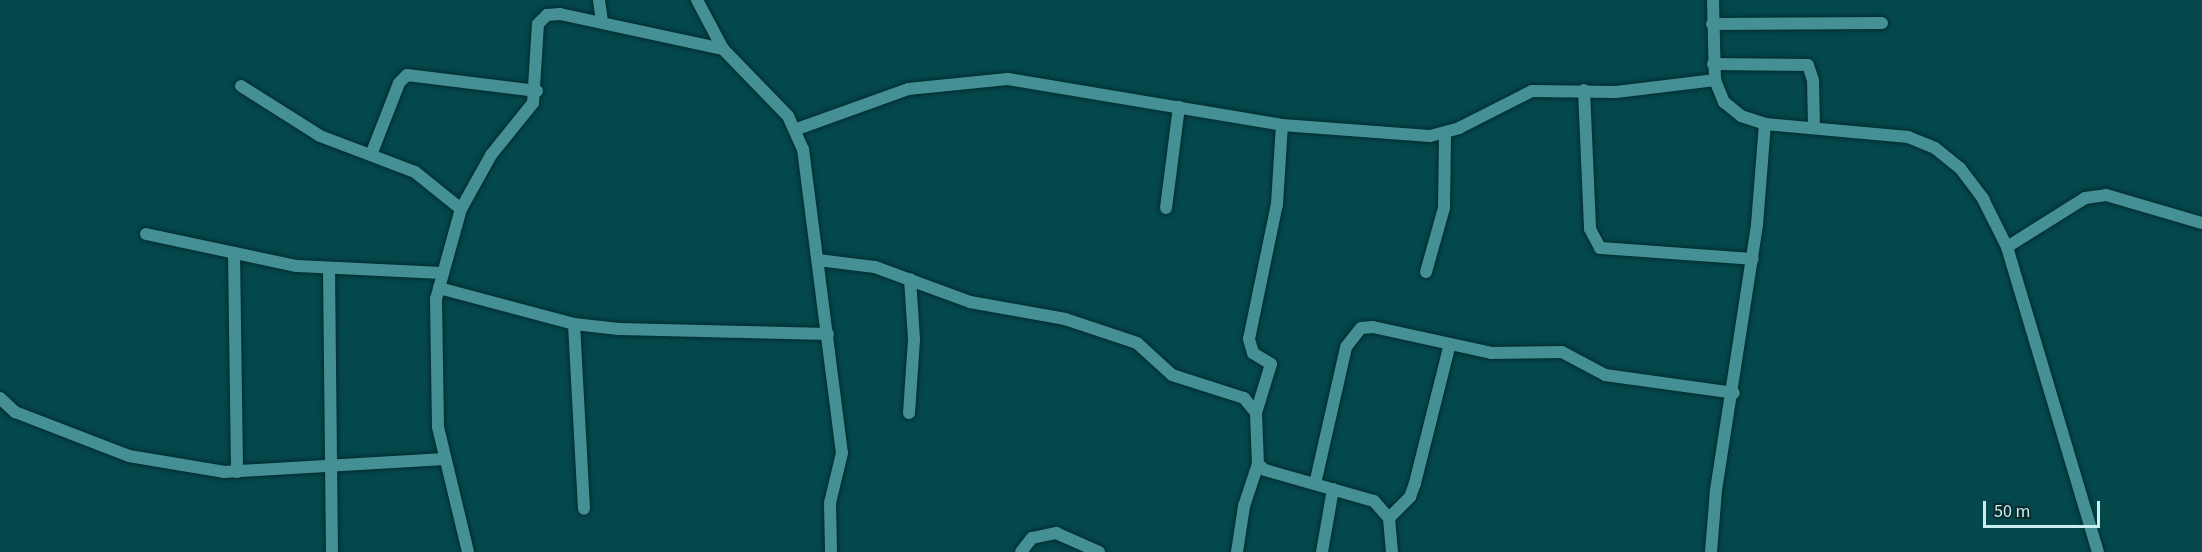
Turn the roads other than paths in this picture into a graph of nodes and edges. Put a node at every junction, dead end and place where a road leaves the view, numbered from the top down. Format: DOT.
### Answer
graph roads {
  1 [pos="599,0"];
  2 [pos="697,0"];
  3 [pos="1713,0"];
  4 [pos="602,22"];
  5 [pos="1882,23"];
  6 [pos="1712,24"];
  7 [pos="723,49"];
  8 [pos="1713,64"];
  9 [pos="1715,80"];
  10 [pos="241,86"];
  11 [pos="1584,90"];
  12 [pos="537,91"];
  13 [pos="1179,107"];
  14 [pos="1765,124"];
  15 [pos="1282,125"];
  16 [pos="1814,128"];
  17 [pos="797,129"];
  18 [pos="1446,134"];
  19 [pos="371,155"];
  20 [pos="1167,208"];
  21 [pos="461,209"];
  22 [pos="2202,223"];
  23 [pos="146,234"];
  24 [pos="2007,247"];
  25 [pos="234,253"];
  26 [pos="1752,259"];
  27 [pos="818,260"];
  28 [pos="329,267"];
  29 [pos="1426,272"];
  30 [pos="442,273"];
  31 [pos="910,279"];
  32 [pos="439,288"];
  33 [pos="574,324"];
  34 [pos="828,334"];
  35 [pos="1450,344"];
  36 [pos="1734,393"];
  37 [pos="0,398"];
  38 [pos="909,413"];
  39 [pos="1256,413"];
  40 [pos="443,459"];
  41 [pos="1258,464"];
  42 [pos="332,466"];
  43 [pos="237,472"];
  44 [pos="1315,484"];
  45 [pos="1333,489"];
  46 [pos="584,508"];
  47 [pos="1389,518"];
  48 [pos="333,552"];
  49 [pos="468,552"];
  50 [pos="831,552"];
  51 [pos="1021,552"];
  52 [pos="1099,552"];
  53 [pos="1237,552"];
  54 [pos="1322,552"];
  55 [pos="1392,552"];
  56 [pos="1711,552"];
  57 [pos="2098,552"];
  1 -- 4 [label="street"];
  2 -- 7 [label="street"];
  3 -- 6 [label="street"];
  4 -- 7 [label="street"];
  4 -- 12 [label="street"];
  5 -- 6 [label="street"];
  6 -- 8 [label="street"];
  7 -- 17 [label="street"];
  8 -- 9 [label="street"];
  8 -- 16 [label="street"];
  9 -- 11 [label="street"];
  9 -- 14 [label="street"];
  10 -- 19 [label="street"];
  11 -- 18 [label="street"];
  11 -- 26 [label="street"];
  12 -- 19 [label="street"];
  12 -- 21 [label="street"];
  13 -- 15 [label="street"];
  13 -- 17 [label="street"];
  13 -- 20 [label="street"];
  14 -- 16 [label="street"];
  14 -- 26 [label="street"];
  15 -- 18 [label="street"];
  15 -- 39 [label="street"];
  16 -- 24 [label="street"];
  17 -- 27 [label="street"];
  18 -- 29 [label="street"];
  19 -- 21 [label="street"];
  21 -- 30 [label="street"];
  22 -- 24 [label="street"];
  23 -- 25 [label="street"];
  24 -- 57 [label="street"];
  25 -- 28 [label="street"];
  25 -- 43 [label="street"];
  26 -- 36 [label="street"];
  27 -- 31 [label="street"];
  27 -- 34 [label="street"];
  28 -- 30 [label="street"];
  28 -- 42 [label="street"];
  30 -- 32 [label="street"];
  31 -- 38 [label="street"];
  31 -- 39 [label="street"];
  32 -- 33 [label="street"];
  32 -- 40 [label="street"];
  33 -- 34 [label="street"];
  33 -- 46 [label="street"];
  34 -- 50 [label="street"];
  35 -- 36 [label="street"];
  35 -- 44 [label="street"];
  35 -- 47 [label="street"];
  36 -- 56 [label="street"];
  37 -- 43 [label="street"];
  39 -- 41 [label="street"];
  40 -- 42 [label="street"];
  40 -- 49 [label="street"];
  41 -- 44 [label="street"];
  41 -- 53 [label="street"];
  42 -- 43 [label="street"];
  42 -- 48 [label="street"];
  44 -- 45 [label="street"];
  45 -- 47 [label="street"];
  45 -- 54 [label="street"];
  47 -- 55 [label="street"];
  51 -- 52 [label="street"];
}
